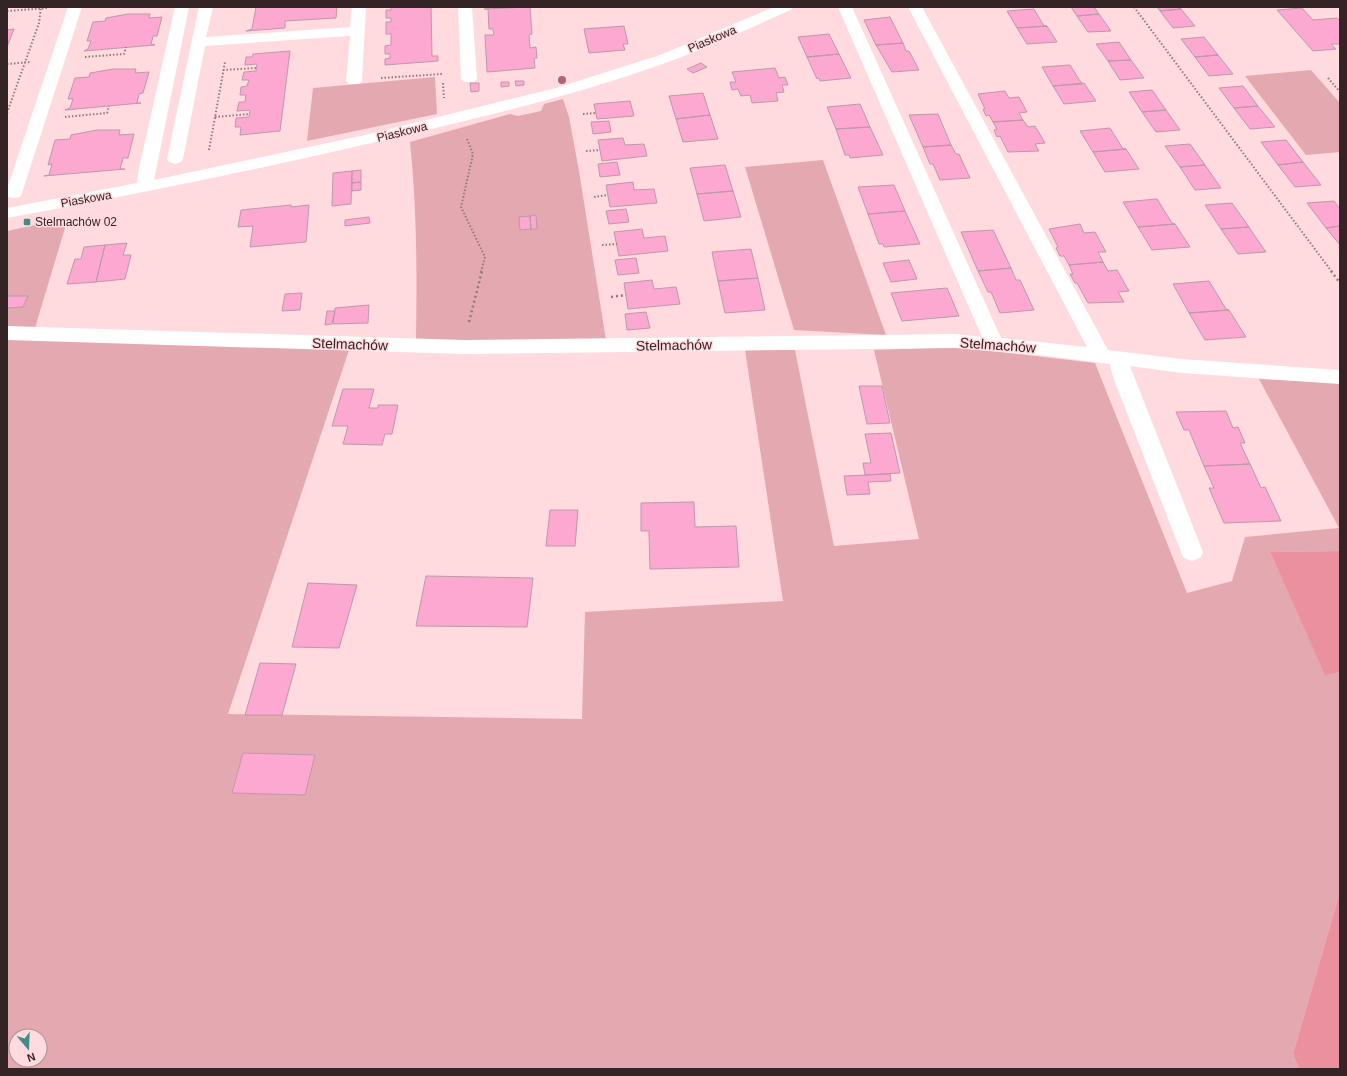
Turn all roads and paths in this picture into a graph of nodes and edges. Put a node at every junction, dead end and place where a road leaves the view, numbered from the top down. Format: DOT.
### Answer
graph roads {
  1 [pos="75,7"];
  2 [pos="182,7"];
  3 [pos="206,7"];
  4 [pos="360,7"];
  5 [pos="465,7"];
  6 [pos="786,7"];
  7 [pos="845,7"];
  8 [pos="915,7"];
  9 [pos="1134,7"];
  10 [pos="40,8"];
  11 [pos="7,11"];
  12 [pos="358,31"];
  13 [pos="229,40"];
  14 [pos="198,42"];
  15 [pos="25,62"];
  16 [pos="7,64"];
  17 [pos="257,68"];
  18 [pos="223,70"];
  19 [pos="1328,78"];
  20 [pos="469,79"];
  21 [pos="354,81"];
  22 [pos="1340,92"];
  23 [pos="7,113"];
  24 [pos="596,113"];
  25 [pos="250,114"];
  26 [pos="583,114"];
  27 [pos="215,117"];
  28 [pos="454,119"];
  29 [pos="600,150"];
  30 [pos="586,151"];
  31 [pos="208,154"];
  32 [pos="175,159"];
  33 [pos="145,188"];
  34 [pos="14,193"];
  35 [pos="608,195"];
  36 [pos="594,197"];
  37 [pos="7,213"];
  38 [pos="617,244"];
  39 [pos="602,245"];
  40 [pos="1340,283"];
  41 [pos="626,295"];
  42 [pos="611,297"];
  43 [pos="7,333"];
  44 [pos="994,343"];
  45 [pos="464,347"];
  46 [pos="1109,356"];
  47 [pos="1340,377"];
  48 [pos="1192,552"];
  1 -- 34 [label="street"];
  2 -- 33 [label="street"];
  3 -- 14 [label="street"];
  4 -- 12 [label="street"];
  5 -- 20 [label="street"];
  6 -- 28 [label="street, Piaskowa"];
  7 -- 44 [label="street"];
  8 -- 46 [label="street"];
  9 -- 40 [label="path"];
  10 -- 11 [label="path"];
  10 -- 15 [label="path"];
  12 -- 13 [label="street"];
  12 -- 21 [label="street"];
  13 -- 14 [label="street"];
  13 -- 18 [label="path"];
  14 -- 32 [label="street"];
  15 -- 16 [label="path"];
  15 -- 23 [label="path"];
  17 -- 18 [label="path"];
  18 -- 27 [label="path"];
  19 -- 22 [label="path"];
  21 -- 28 [label="path"];
  24 -- 26 [label="path"];
  25 -- 27 [label="path"];
  27 -- 31 [label="path"];
  28 -- 33 [label="street, Piaskowa"];
  28 -- 45 [label="path"];
  29 -- 30 [label="path"];
  33 -- 37 [label="street, Piaskowa"];
  35 -- 36 [label="path"];
  38 -- 39 [label="path"];
  41 -- 42 [label="path"];
  43 -- 45 [label="street, Stelmachów"];
  44 -- 45 [label="street, Stelmachów"];
  44 -- 46 [label="street, Stelmachów"];
  46 -- 47 [label="street, Stelmachów"];
  46 -- 48 [label="street"];
}
